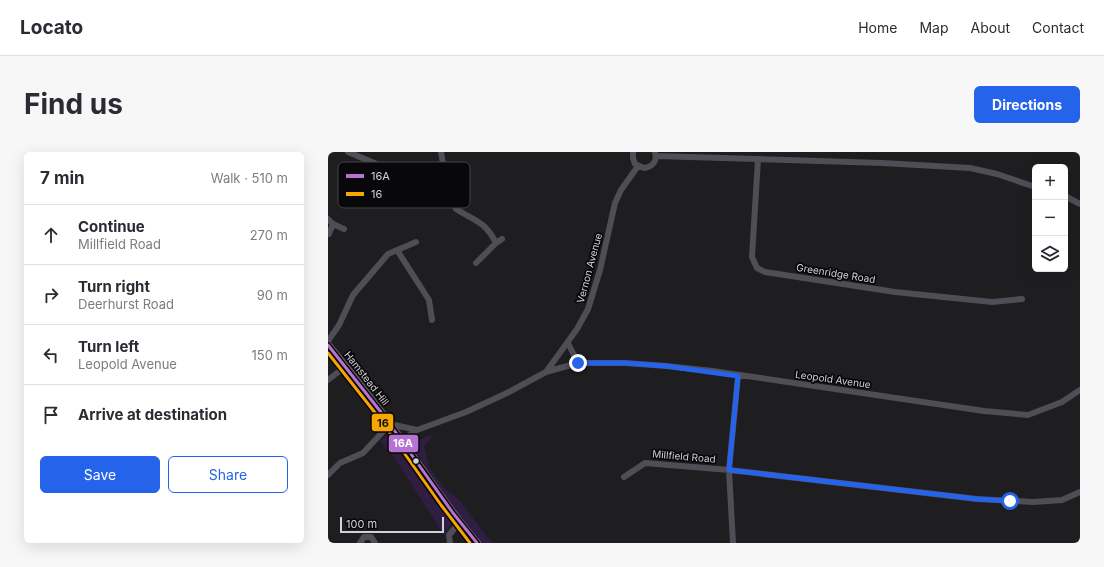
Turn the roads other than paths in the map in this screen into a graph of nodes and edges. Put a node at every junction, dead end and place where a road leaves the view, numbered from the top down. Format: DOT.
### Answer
graph roads {
  1 [pos="348,152"];
  2 [pos="441,152"];
  3 [pos="634,152"];
  4 [pos="656,154"];
  5 [pos="374,155"];
  6 [pos="670,156"];
  7 [pos="758,159"];
  8 [pos="372,162"];
  9 [pos="443,162"];
  10 [pos="654,163"];
  11 [pos="638,166"];
  12 [pos="1032,186"];
  13 [pos="1068,198"];
  14 [pos="1080,204"];
  15 [pos="456,208"];
  16 [pos="331,222"];
  17 [pos="344,229"];
  18 [pos="329,234"];
  19 [pos="502,239"];
  20 [pos="416,242"];
  21 [pos="496,242"];
  22 [pos="397,250"];
  23 [pos="476,263"];
  24 [pos="1022,299"];
  25 [pos="432,320"];
  26 [pos="328,341"];
  27 [pos="568,343"];
  28 [pos="328,345"];
  29 [pos="578,363"];
  30 [pos="346,366"];
  31 [pos="546,372"];
  32 [pos="738,376"];
  33 [pos="328,380"];
  34 [pos="1080,390"];
  35 [pos="390,424"];
  36 [pos="417,430"];
  37 [pos="402,440"];
  38 [pos="729,470"];
  39 [pos="328,475"];
  40 [pos="624,477"];
  41 [pos="1080,492"];
  42 [pos="459,523"];
  43 [pos="360,543"];
  44 [pos="375,543"];
  45 [pos="450,543"];
  46 [pos="477,543"];
  47 [pos="733,543"];
  1 -- 8 [label="street"];
  2 -- 9 [label="street"];
  3 -- 11 [label="street"];
  4 -- 6 [label="street"];
  4 -- 10 [label="street"];
  5 -- 8 [label="street"];
  6 -- 7 [label="street"];
  6 -- 10 [label="street"];
  7 -- 12 [label="street"];
  7 -- 24 [label="street, Greenridge Road"];
  10 -- 11 [label="street"];
  11 -- 27 [label="street, Vernon Avenue"];
  13 -- 14 [label="street"];
  15 -- 21 [label="street"];
  16 -- 17 [label="street"];
  16 -- 18 [label="street"];
  19 -- 21 [label="street"];
  20 -- 22 [label="street"];
  21 -- 23 [label="street"];
  22 -- 25 [label="street"];
  22 -- 26 [label="street"];
  27 -- 29 [label="street"];
  27 -- 31 [label="street, Vernon Avenue"];
  28 -- 30 [label="main road, Hamstead Hill"];
  29 -- 31 [label="street, Leopold Avenue"];
  29 -- 32 [label="street, Leopold Avenue"];
  30 -- 33 [label="street"];
  30 -- 35 [label="main road, Hamstead Hill"];
  31 -- 36 [label="street, Vernon Avenue"];
  32 -- 34 [label="street, Leopold Avenue"];
  32 -- 38 [label="street"];
  35 -- 36 [label="street"];
  35 -- 37 [label="main road, Hamstead Hill"];
  35 -- 39 [label="street"];
  36 -- 37 [label="street, Vernon Avenue"];
  37 -- 42 [label="main road, Hamstead Hill"];
  38 -- 40 [label="street, Millfield Road"];
  38 -- 41 [label="street, Millfield Road"];
  38 -- 47 [label="street"];
  42 -- 45 [label="street"];
  42 -- 46 [label="main road, Hamstead Hill"];
  43 -- 44 [label="street"];
}
